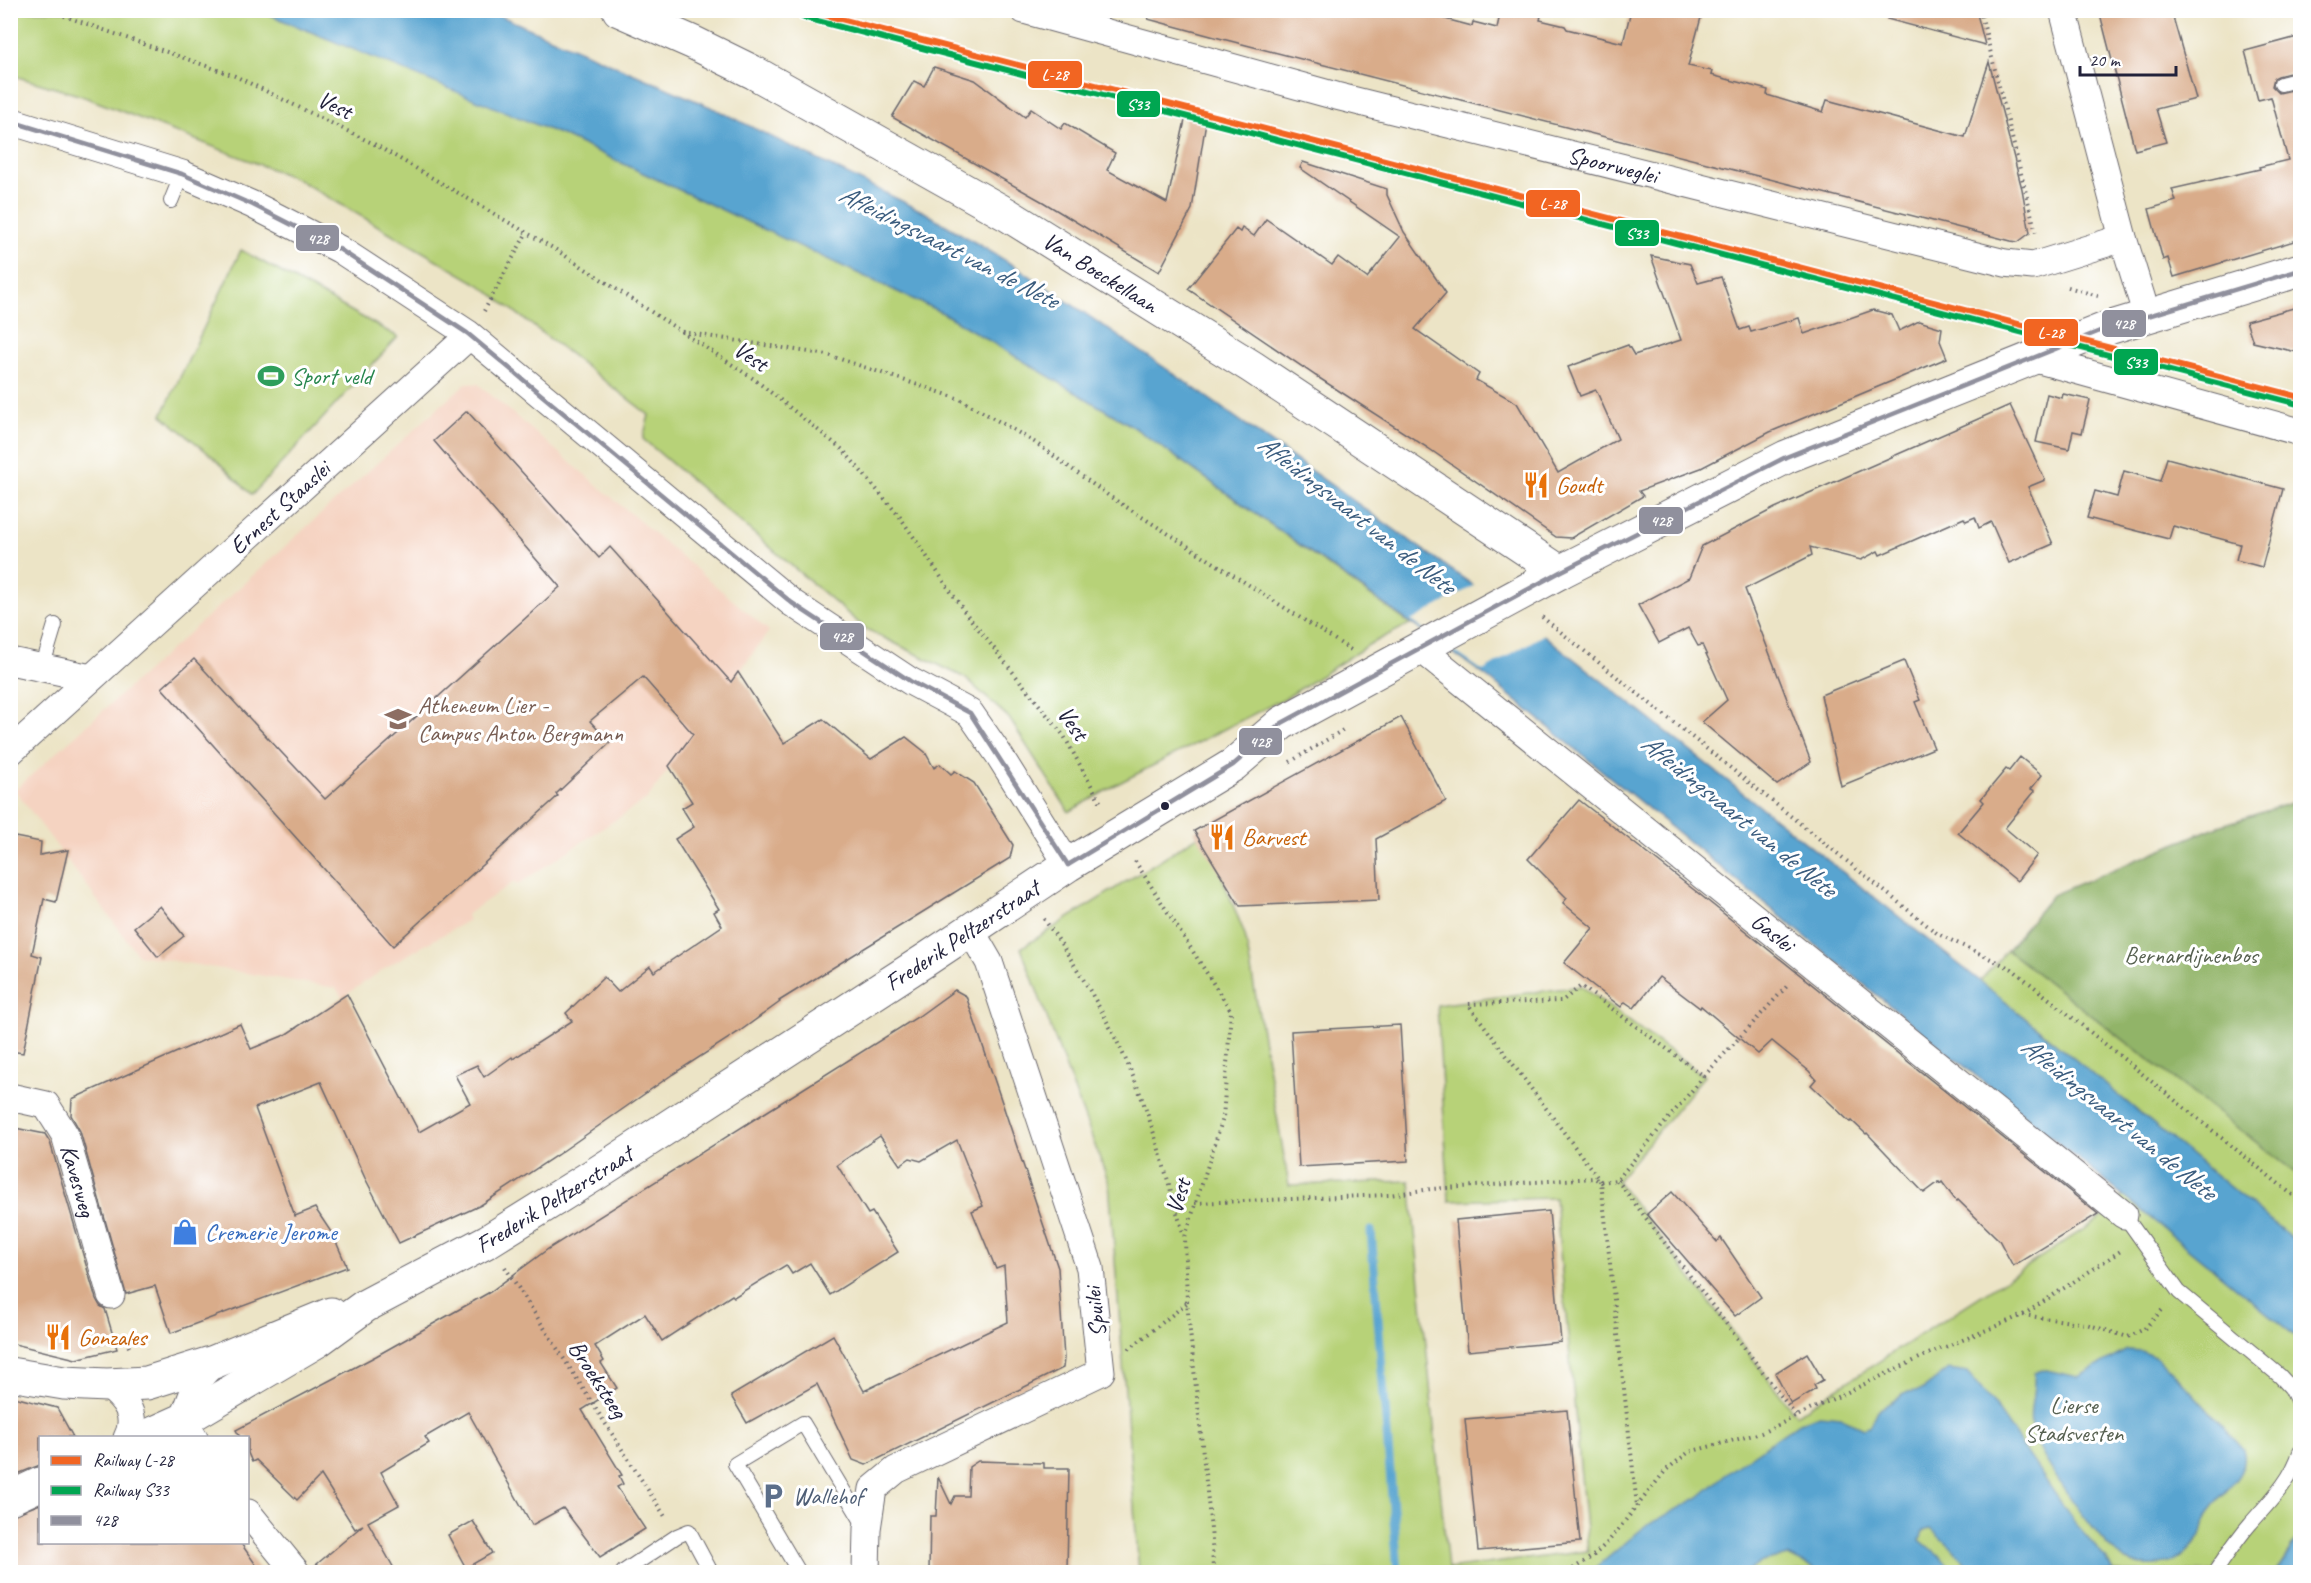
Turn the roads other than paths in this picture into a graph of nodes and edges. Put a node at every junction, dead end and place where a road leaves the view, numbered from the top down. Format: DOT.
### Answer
graph roads {
  1 [pos="619,10"];
  2 [pos="1024,10"];
  3 [pos="2063,10"];
  4 [pos="2301,79"];
  5 [pos="2281,84"];
  6 [pos="10,121"];
  7 [pos="182,174"];
  8 [pos="171,201"];
  9 [pos="2123,238"];
  10 [pos="2301,270"];
  11 [pos="2143,302"];
  12 [pos="469,336"];
  13 [pos="2032,358"];
  14 [pos="2301,432"];
  15 [pos="1560,572"];
  16 [pos="55,625"];
  17 [pos="1427,645"];
  18 [pos="10,660"];
  19 [pos="42,668"];
  20 [pos="91,678"];
  21 [pos="10,752"];
  22 [pos="1068,865"];
  23 [pos="970,931"];
  24 [pos="10,1097"];
  25 [pos="2124,1215"];
  26 [pos="111,1295"];
  27 [pos="365,1306"];
  28 [pos="214,1362"];
  29 [pos="10,1374"];
  30 [pos="106,1385"];
  31 [pos="2301,1406"];
  32 [pos="188,1429"];
  33 [pos="127,1436"];
  34 [pos="149,1436"];
  35 [pos="2301,1452"];
  36 [pos="39,1484"];
  37 [pos="10,1498"];
  38 [pos="249,1513"];
  39 [pos="867,1529"];
  40 [pos="296,1572"];
  41 [pos="623,1572"];
  42 [pos="711,1572"];
  43 [pos="799,1572"];
  44 [pos="866,1572"];
  45 [pos="2215,1572"];
  1 -- 15 [label="street, Van Boeckellaan"];
  2 -- 9 [label="street, Spoorweglei"];
  3 -- 9 [label="street"];
  4 -- 5 [label="lane"];
  6 -- 7 [label="street"];
  7 -- 8 [label="lane"];
  7 -- 12 [label="street"];
  9 -- 11 [label="street"];
  10 -- 11 [label="street, Frederik Peltzerstraat"];
  11 -- 13 [label="street, Frederik Peltzerstraat"];
  12 -- 20 [label="street, Ernest Staaslei"];
  12 -- 22 [label="street"];
  13 -- 14 [label="street"];
  13 -- 15 [label="street, Frederik Peltzerstraat"];
  15 -- 17 [label="street, Frederik Peltzerstraat"];
  16 -- 19 [label="lane"];
  17 -- 22 [label="street, Frederik Peltzerstraat"];
  17 -- 25 [label="street, Gaslei"];
  18 -- 19 [label="street"];
  19 -- 20 [label="street"];
  20 -- 21 [label="street, Ernest Staaslei"];
  22 -- 23 [label="street, Frederik Peltzerstraat"];
  23 -- 27 [label="street, Frederik Peltzerstraat"];
  23 -- 39 [label="street, Spuilei"];
  24 -- 26 [label="street, Kavesweg"];
  25 -- 31 [label="lane"];
  27 -- 28 [label="street, Frederik Peltzerstraat"];
  27 -- 32 [label="street, Frederik Peltzerstraat"];
  28 -- 30 [label="street, Frederik Peltzerstraat"];
  28 -- 32 [label="street"];
  29 -- 30 [label="street, Frederik Peltzerstraat"];
  30 -- 33 [label="street"];
  32 -- 34 [label="street, Frederik Peltzerstraat"];
  35 -- 45 [label="lane"];
  36 -- 37 [label="street"];
  38 -- 40 [label="street"];
  39 -- 43 [label="lane"];
  39 -- 44 [label="street, Spuilei"];
  41 -- 42 [label="lane"];
}
